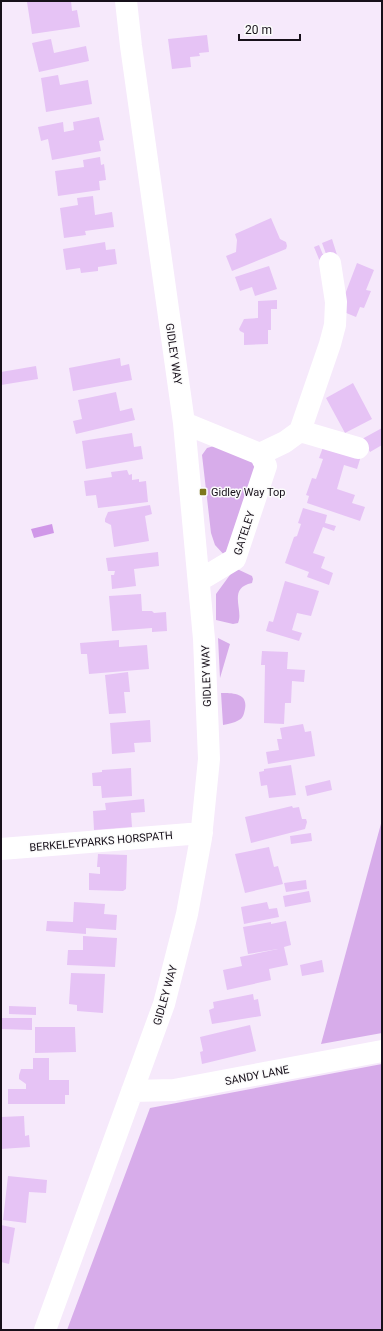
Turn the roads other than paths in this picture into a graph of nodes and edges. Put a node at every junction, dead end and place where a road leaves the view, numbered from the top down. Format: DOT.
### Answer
graph roads {
  1 [pos="126,1"];
  2 [pos="330,263"];
  3 [pos="184,424"];
  4 [pos="300,431"];
  5 [pos="358,448"];
  6 [pos="260,454"];
  7 [pos="200,580"];
  8 [pos="202,833"];
  9 [pos="1,849"];
  10 [pos="382,1051"];
  11 [pos="132,1091"];
  12 [pos="45,1330"];
  1 -- 3 [label="street, GIDLEY WAY"];
  2 -- 4 [label="street"];
  3 -- 6 [label="street"];
  3 -- 7 [label="street, GIDLEY WAY"];
  4 -- 5 [label="street"];
  4 -- 6 [label="street"];
  6 -- 7 [label="street, GATELEY"];
  7 -- 8 [label="street, GIDLEY WAY"];
  8 -- 9 [label="street, BERKELEYPARKS HORSPATH"];
  8 -- 11 [label="street, GIDLEY WAY"];
  10 -- 11 [label="street, SANDY LANE"];
  11 -- 12 [label="street, GIDLEY WAY"];
}
